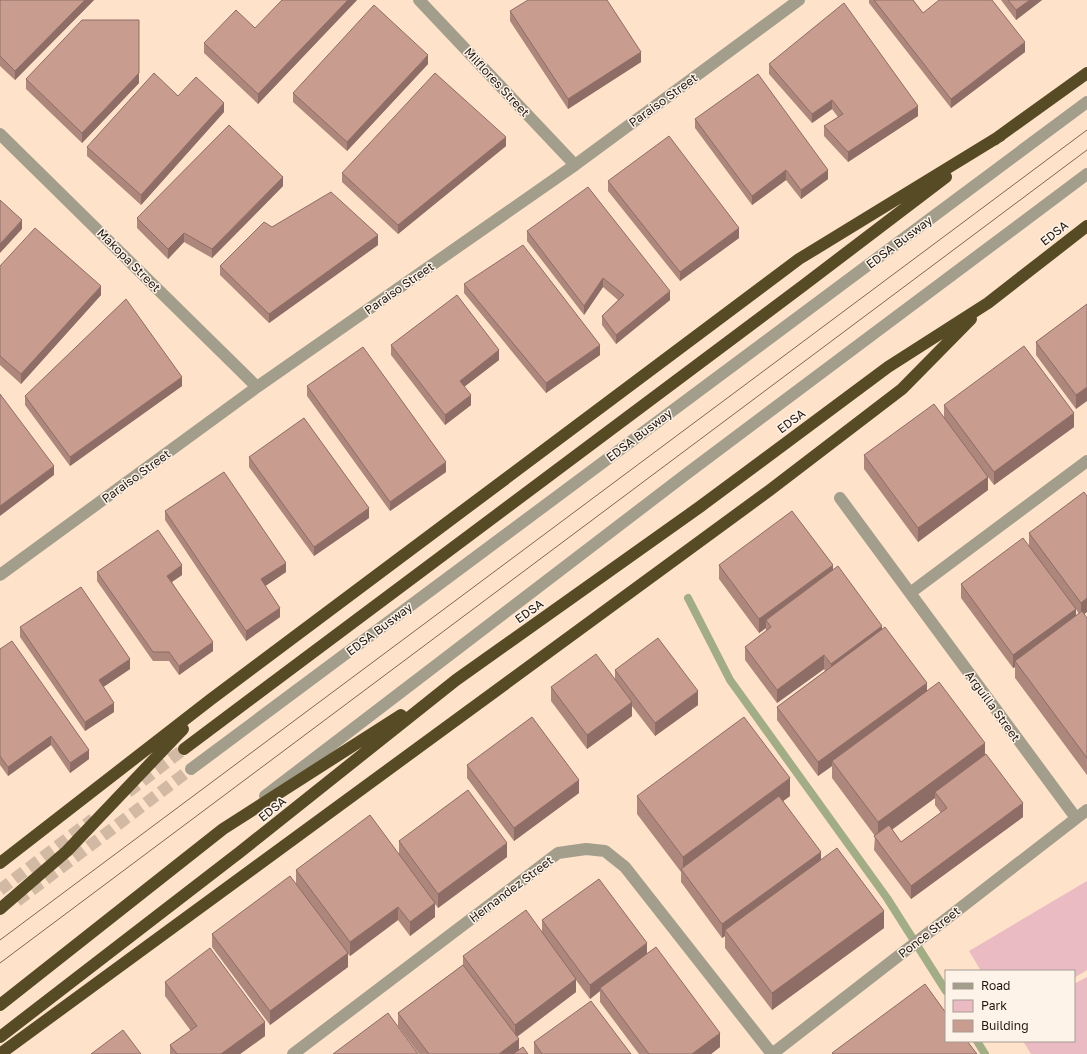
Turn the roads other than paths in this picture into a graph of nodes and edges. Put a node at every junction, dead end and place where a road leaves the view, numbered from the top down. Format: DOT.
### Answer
graph roads {
  1 [pos="419,0"];
  2 [pos="798,0"];
  3 [pos="1087,73"];
  4 [pos="1087,102"];
  5 [pos="0,134"];
  6 [pos="1000,136"];
  7 [pos="575,165"];
  8 [pos="1087,174"];
  9 [pos="1087,226"];
  10 [pos="988,303"];
  11 [pos="257,387"];
  12 [pos="1087,461"];
  13 [pos="840,498"];
  14 [pos="0,575"];
  15 [pos="910,593"];
  16 [pos="456,680"];
  17 [pos="210,700"];
  18 [pos="184,749"];
  19 [pos="191,768"];
  20 [pos="1087,810"];
  21 [pos="1076,818"];
  22 [pos="223,829"];
  23 [pos="0,863"];
  24 [pos="0,909"];
  25 [pos="0,1005"];
  26 [pos="0,1037"];
  27 [pos="0,1054"];
  28 [pos="293,1054"];
  29 [pos="772,1054"];
  1 -- 7 [label="street, Milflores Street"];
  2 -- 7 [label="street, Paraiso Street"];
  3 -- 6 [label="highway"];
  4 -- 19 [label="street, EDSA Busway"];
  5 -- 11 [label="street, Makopa Street"];
  6 -- 17 [label="highway"];
  6 -- 18 [label="highway"];
  7 -- 11 [label="street, Paraiso Street"];
  8 -- 22 [label="street"];
  9 -- 10 [label="highway, EDSA"];
  10 -- 16 [label="highway, EDSA"];
  10 -- 27 [label="highway"];
  11 -- 14 [label="street, Paraiso Street"];
  12 -- 15 [label="street"];
  13 -- 15 [label="street, Arguilla Street"];
  15 -- 21 [label="street, Arguilla Street"];
  16 -- 22 [label="highway"];
  16 -- 26 [label="highway, EDSA"];
  17 -- 23 [label="highway"];
  17 -- 24 [label="highway"];
  20 -- 21 [label="street, Ponce Street"];
  21 -- 29 [label="street, Ponce Street"];
  22 -- 25 [label="highway"];
  28 -- 29 [label="street, Hernandez Street"];
}
